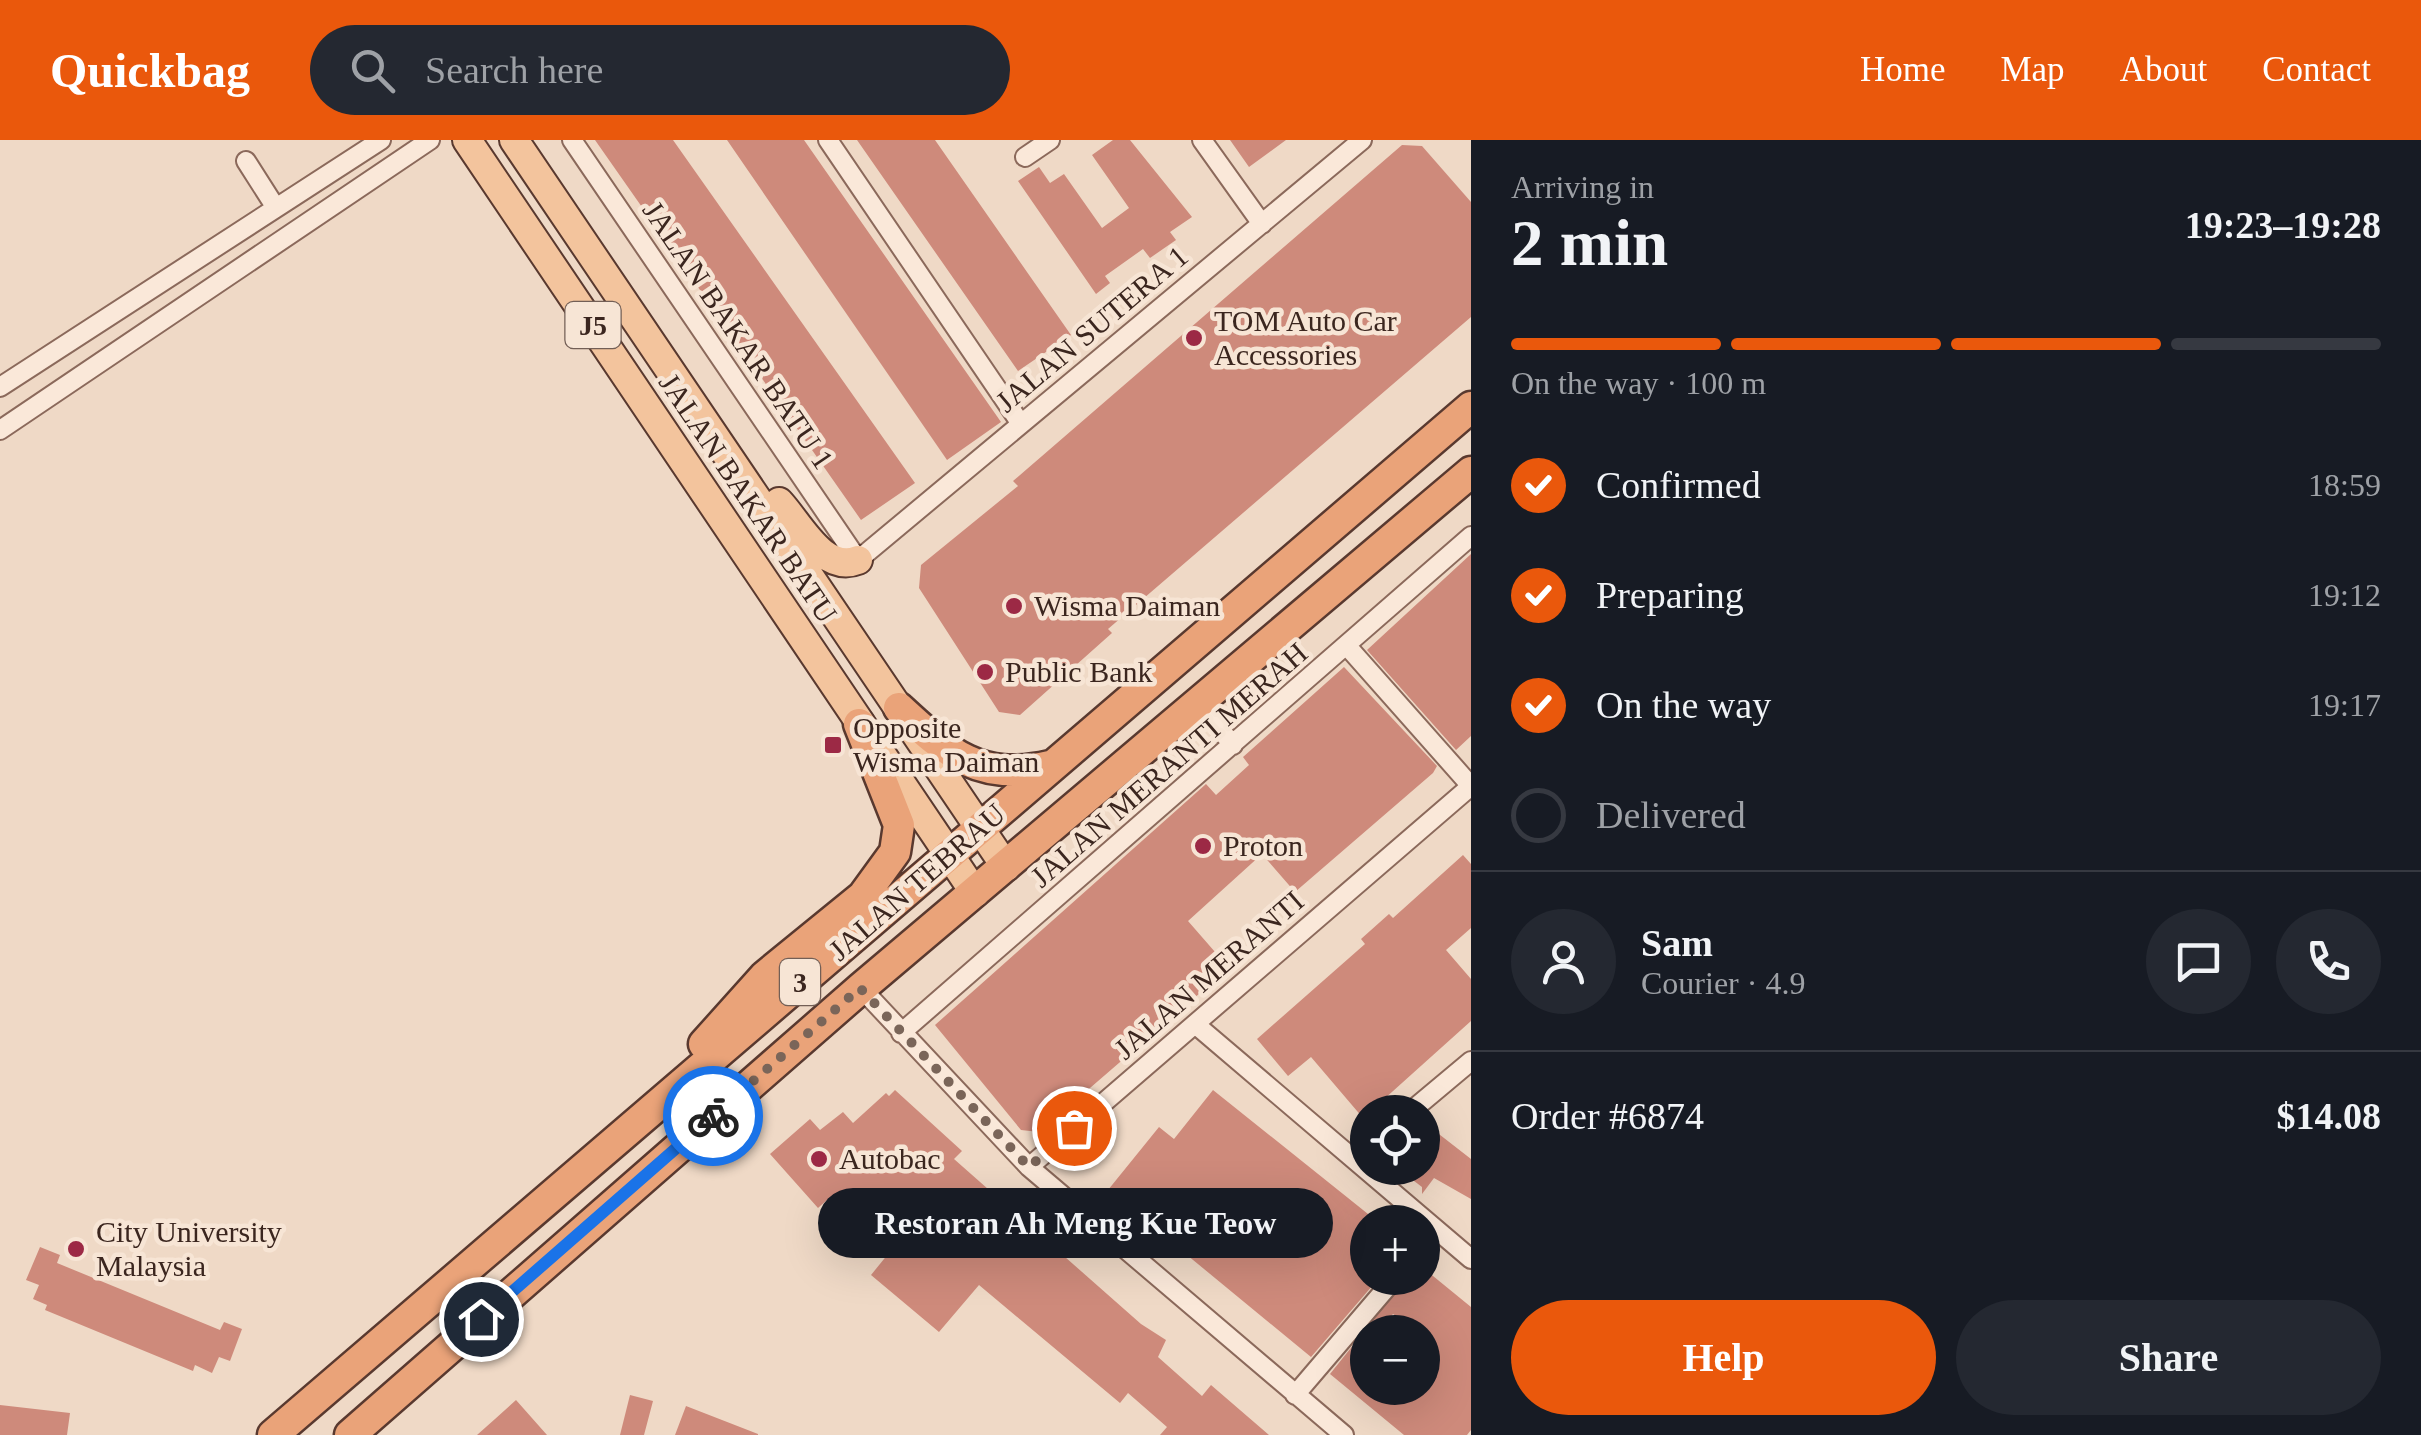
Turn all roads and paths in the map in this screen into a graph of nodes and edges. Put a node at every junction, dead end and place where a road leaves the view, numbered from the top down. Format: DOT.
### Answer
graph roads {
  1 [pos="381,140"];
  2 [pos="430,140"];
  3 [pos="467,140"];
  4 [pos="504,140"];
  5 [pos="514,140"];
  6 [pos="572,140"];
  7 [pos="828,140"];
  8 [pos="1050,140"];
  9 [pos="1202,140"];
  10 [pos="1362,140"];
  11 [pos="1026,157"];
  12 [pos="246,161"];
  13 [pos="276,208"];
  14 [pos="1262,224"];
  15 [pos="681,383"];
  16 [pos="0,387"];
  17 [pos="1471,407"];
  18 [pos="1021,424"];
  19 [pos="0,430"];
  20 [pos="1471,472"];
  21 [pos="748,482"];
  22 [pos="1471,536"];
  23 [pos="858,560"];
  24 [pos="1347,646"];
  25 [pos="1200,704"];
  26 [pos="900,708"];
  27 [pos="859,724"];
  28 [pos="1234,745"];
  29 [pos="1054,766"];
  30 [pos="1471,786"];
  31 [pos="979,828"];
  32 [pos="949,856"];
  33 [pos="1006,867"];
  34 [pos="975,892"];
  35 [pos="860,988"];
  36 [pos="1195,1024"];
  37 [pos="902,1033"];
  38 [pos="1471,1060"];
  39 [pos="1430,1095"];
  40 [pos="653,1110"];
  41 [pos="1350,1145"];
  42 [pos="1029,1167"];
  43 [pos="1392,1185"];
  44 [pos="1412,1205"];
  45 [pos="1440,1232"];
  46 [pos="1467,1252"];
  47 [pos="1380,1295"];
  48 [pos="322,1392"];
  49 [pos="1294,1395"];
  50 [pos="254,1435"];
  51 [pos="273,1435"];
  52 [pos="350,1435"];
  53 [pos="1344,1435"];
  1 -- 13 [label="street"];
  2 -- 19 [label="street"];
  3 -- 27 [label="main road, JALAN BAKAR BATU / J5"];
  4 -- 15 [label="main road"];
  5 -- 15 [label="main road, JALAN BAKAR BATU / J5"];
  6 -- 23 [label="street, JALAN BAKAR BATU 1"];
  7 -- 18 [label="street"];
  8 -- 11 [label="street"];
  9 -- 14 [label="street"];
  10 -- 14 [label="street, JALAN SUTERA 1"];
  12 -- 13 [label="street"];
  13 -- 16 [label="street"];
  14 -- 18 [label="street, JALAN SUTERA 1"];
  15 -- 21 [label="main road, JALAN BAKAR BATU / J5"];
  17 -- 29 [label="highway, JALAN TEBRAU / 3"];
  18 -- 23 [label="street, JALAN SUTERA 1"];
  20 -- 25 [label="highway, JALAN TEBRAU / 3"];
  21 -- 23 [label="main road"];
  21 -- 26 [label="main road, JALAN BAKAR BATU / J5"];
  22 -- 24 [label="street, JALAN MERANTI MERAH"];
  24 -- 28 [label="street, JALAN MERANTI MERAH"];
  24 -- 30 [label="street"];
  25 -- 28 [label="street"];
  25 -- 33 [label="highway, JALAN TEBRAU / 3"];
  26 -- 29 [label="highway"];
  26 -- 31 [label="main road, JALAN BAKAR BATU / J5"];
  27 -- 32 [label="main road, JALAN BAKAR BATU / J5"];
  27 -- 40 [label="highway"];
  28 -- 37 [label="street, JALAN MERANTI MERAH"];
  29 -- 31 [label="highway, JALAN TEBRAU / 3"];
  30 -- 36 [label="street, JALAN MERANTI"];
  31 -- 32 [label="highway, JALAN TEBRAU / 3"];
  31 -- 33 [label="main road, JALAN BAKAR BATU / J5"];
  32 -- 34 [label="main road, JALAN BAKAR BATU / J5"];
  32 -- 40 [label="highway, JALAN TEBRAU / 3"];
  33 -- 34 [label="highway, JALAN TEBRAU / 3"];
  34 -- 35 [label="highway, JALAN TEBRAU / 3"];
  35 -- 37 [label="street"];
  35 -- 52 [label="highway, JALAN TEBRAU / 3"];
  36 -- 41 [label="street"];
  36 -- 42 [label="street, JALAN MERANTI"];
  37 -- 42 [label="street"];
  38 -- 39 [label="street"];
  40 -- 48 [label="highway, JALAN TEBRAU / 3"];
  42 -- 49 [label="street"];
  43 -- 44 [label="street"];
  45 -- 46 [label="street"];
  47 -- 49 [label="street"];
  48 -- 50 [label="highway"];
  48 -- 51 [label="highway, JALAN TEBRAU / 3"];
  49 -- 53 [label="street"];
}
